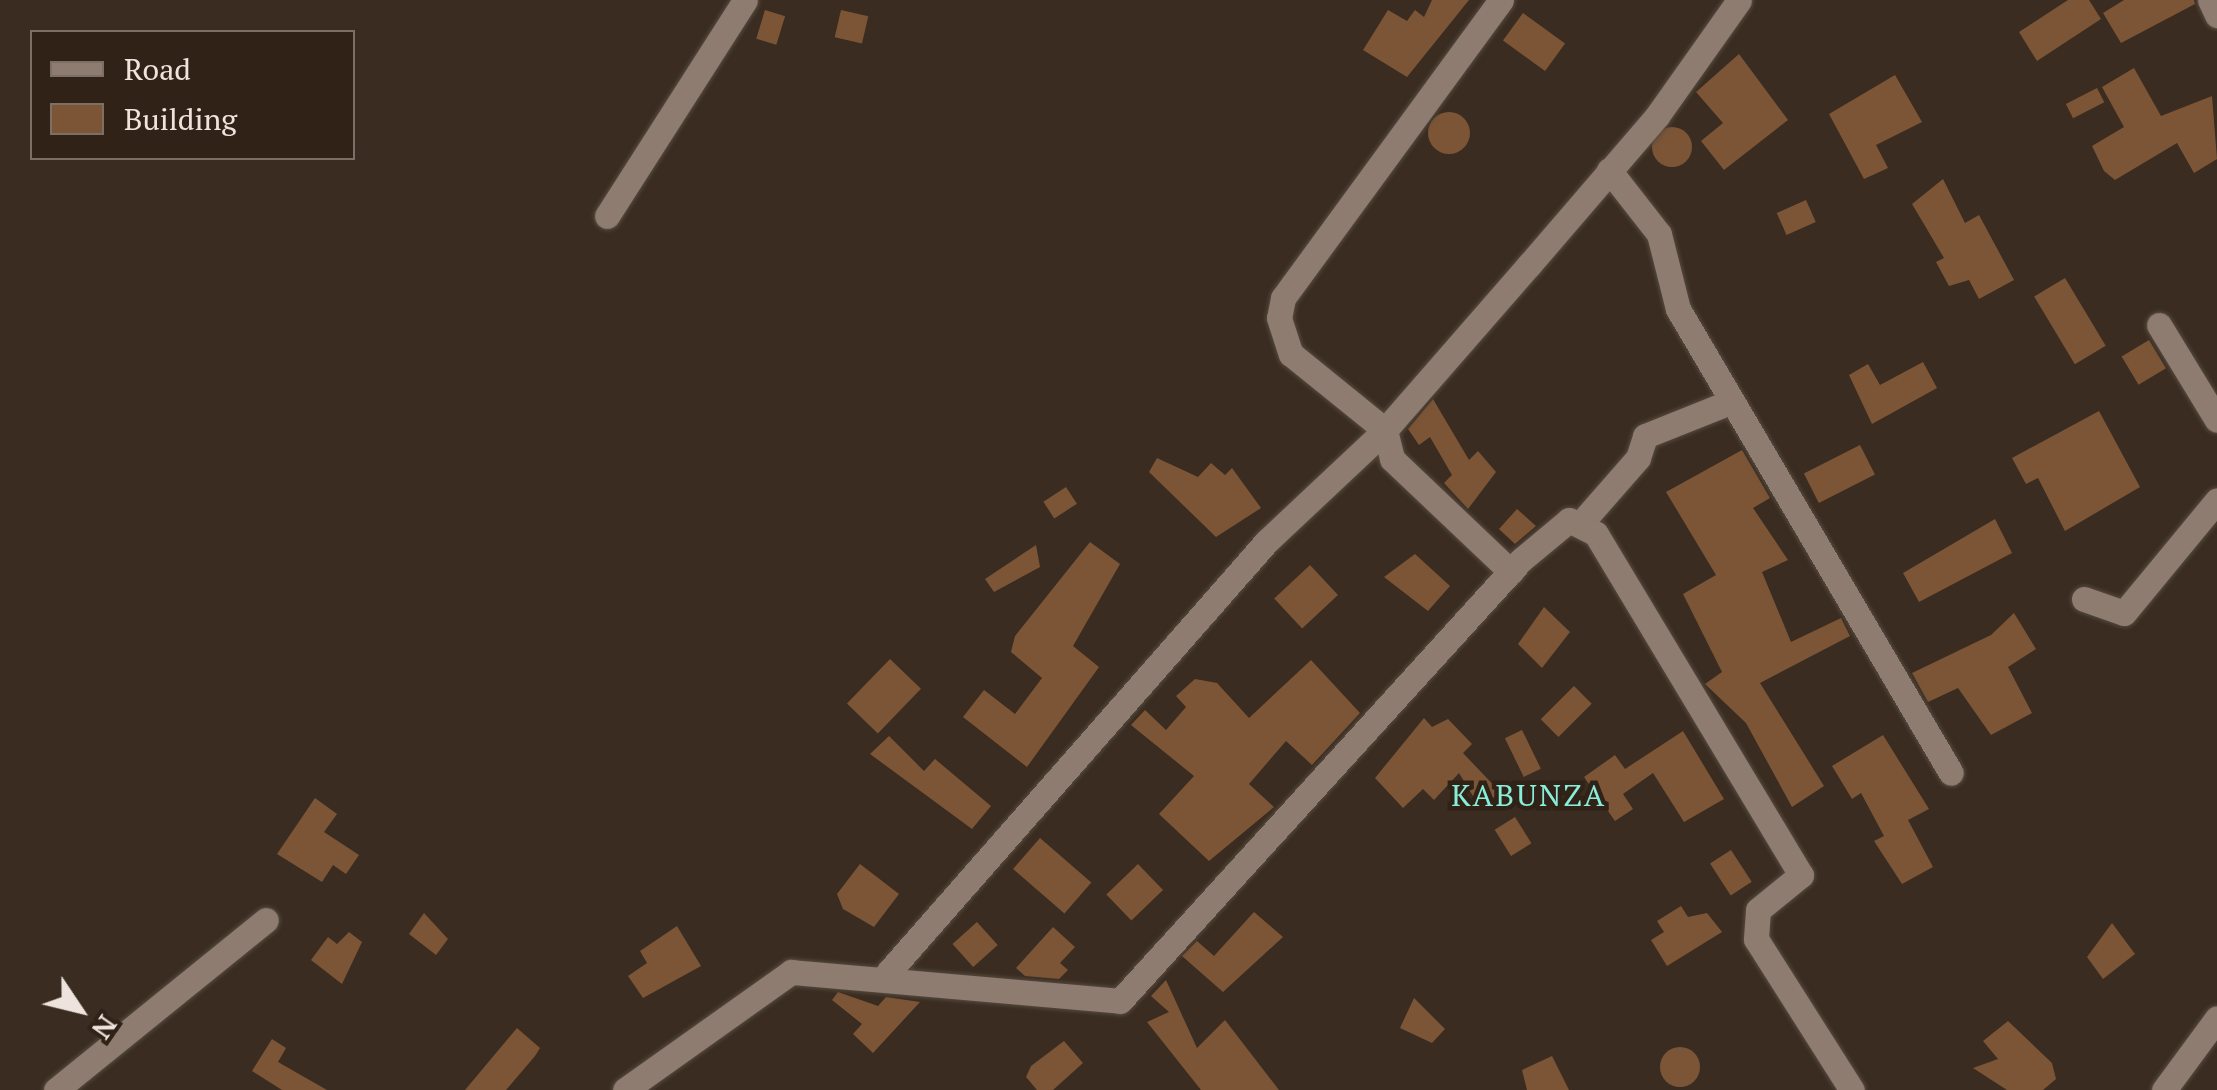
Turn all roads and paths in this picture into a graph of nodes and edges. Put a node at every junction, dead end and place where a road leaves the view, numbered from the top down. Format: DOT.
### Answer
graph roads {
  1 [pos="745,0"];
  2 [pos="1501,0"];
  3 [pos="1739,0"];
  4 [pos="2210,0"];
  5 [pos="2217,15"];
  6 [pos="1608,170"];
  7 [pos="607,216"];
  8 [pos="2159,325"];
  9 [pos="1730,402"];
  10 [pos="2217,420"];
  11 [pos="1384,430"];
  12 [pos="2217,500"];
  13 [pos="1582,522"];
  14 [pos="1510,572"];
  15 [pos="2084,598"];
  16 [pos="1951,773"];
  17 [pos="266,920"];
  18 [pos="885,976"];
  19 [pos="2217,1018"];
  20 [pos="56,1090"];
  21 [pos="624,1090"];
  22 [pos="1852,1090"];
  23 [pos="2164,1090"];
  1 -- 7 [label="street"];
  2 -- 11 [label="street"];
  3 -- 6 [label="street"];
  4 -- 5 [label="street"];
  6 -- 9 [label="street"];
  6 -- 11 [label="street"];
  8 -- 10 [label="street"];
  9 -- 13 [label="street"];
  9 -- 16 [label="street"];
  11 -- 14 [label="street"];
  11 -- 18 [label="street"];
  12 -- 15 [label="street"];
  13 -- 14 [label="street"];
  13 -- 22 [label="street"];
  14 -- 18 [label="street"];
  17 -- 20 [label="street"];
  18 -- 21 [label="street"];
  19 -- 23 [label="street"];
}
